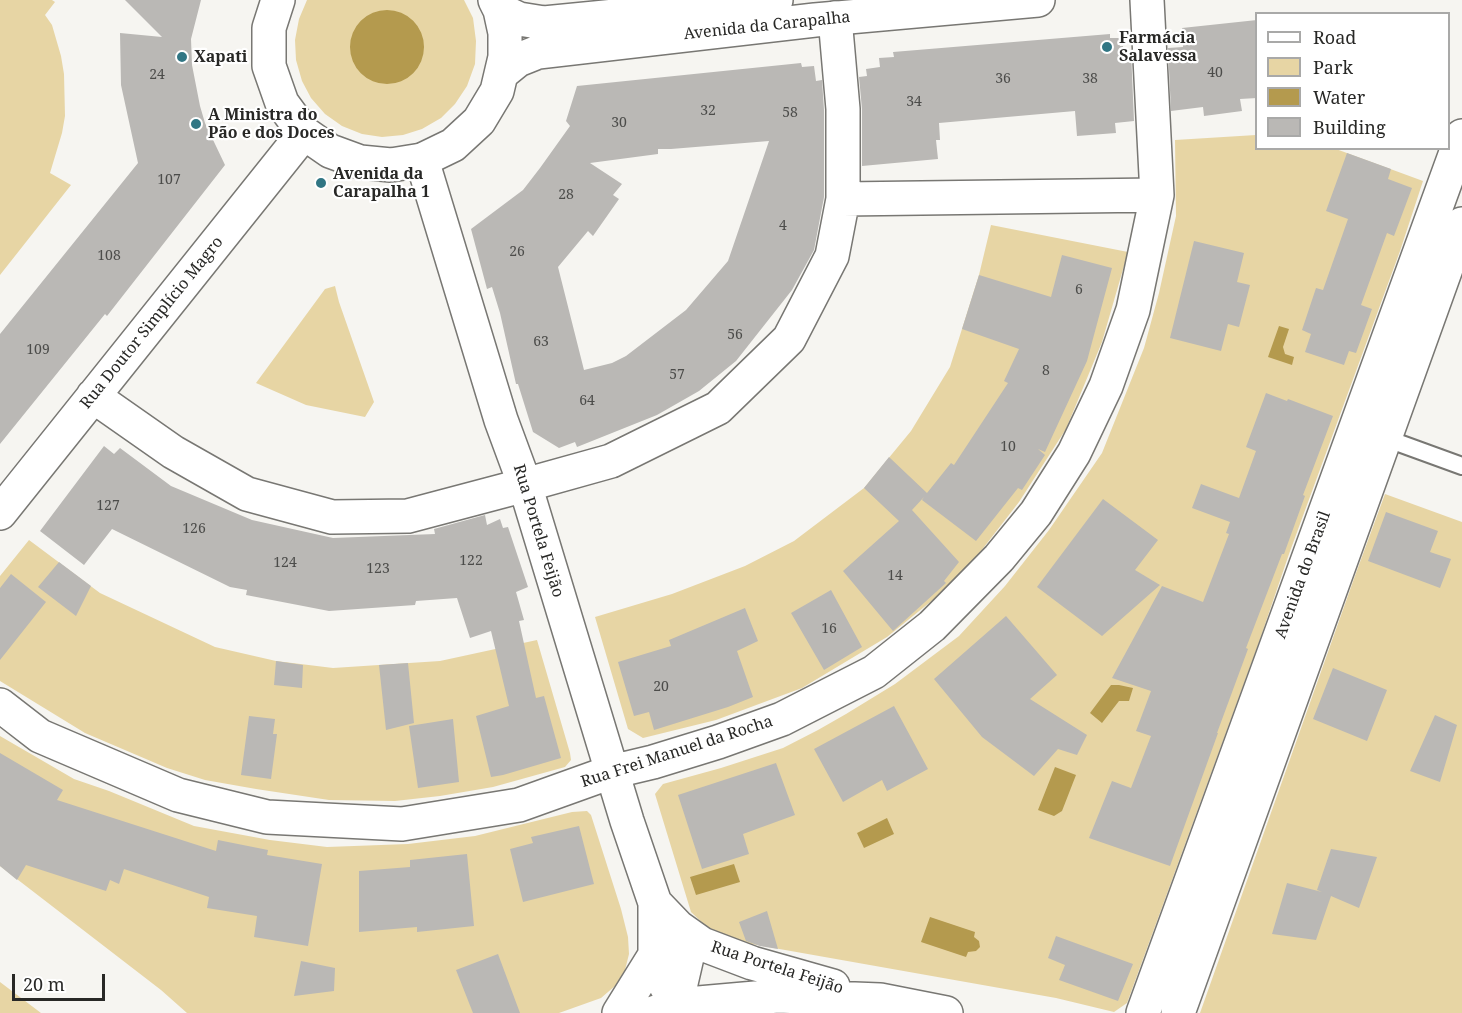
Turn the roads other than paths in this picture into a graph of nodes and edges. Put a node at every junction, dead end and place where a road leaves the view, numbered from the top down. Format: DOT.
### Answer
graph roads {
  1 [pos="278,0"];
  2 [pos="776,0"];
  3 [pos="1038,0"];
  4 [pos="1147,0"];
  5 [pos="498,5"];
  6 [pos="835,18"];
  7 [pos="502,73"];
  8 [pos="304,133"];
  9 [pos="1462,136"];
  10 [pos="422,160"];
  11 [pos="1157,195"];
  12 [pos="843,199"];
  13 [pos="1462,224"];
  14 [pos="93,396"];
  15 [pos="1385,438"];
  16 [pos="1462,466"];
  17 [pos="525,485"];
  18 [pos="0,513"];
  19 [pos="0,705"];
  20 [pos="611,772"];
  21 [pos="655,903"];
  22 [pos="678,927"];
  23 [pos="655,955"];
  24 [pos="880,1000"];
  25 [pos="664,1009"];
  26 [pos="619,1013"];
  27 [pos="946,1013"];
  28 [pos="1143,1013"];
  29 [pos="1178,1013"];
  1 -- 8 [label="street"];
  2 -- 5 [label="street"];
  3 -- 6 [label="street, Avenida da Carapalha"];
  4 -- 11 [label="street, Rua Frei Manuel da Rocha"];
  5 -- 7 [label="street"];
  6 -- 7 [label="street, Avenida da Carapalha"];
  6 -- 12 [label="street"];
  7 -- 10 [label="street"];
  8 -- 10 [label="street"];
  8 -- 14 [label="street, Rua Doutor Simplício Magro"];
  9 -- 28 [label="street, Avenida do Brasil"];
  10 -- 17 [label="street, Rua Portela Feijão"];
  11 -- 12 [label="street"];
  11 -- 20 [label="street, Rua Frei Manuel da Rocha"];
  12 -- 17 [label="street"];
  13 -- 15 [label="street, Avenida do Brasil"];
  14 -- 17 [label="street"];
  14 -- 18 [label="street, Rua Doutor Simplício Magro"];
  15 -- 16 [label="lane"];
  15 -- 29 [label="street, Avenida do Brasil"];
  17 -- 20 [label="street, Rua Portela Feijão"];
  19 -- 20 [label="street, Rua Frei Manuel da Rocha"];
  20 -- 21 [label="street, Rua Portela Feijão"];
  21 -- 22 [label="street, Rua Portela Feijão"];
  21 -- 23 [label="street, Rua Portela Feijão"];
  22 -- 24 [label="street, Rua Portela Feijão"];
  22 -- 25 [label="street, Rua Portela Feijão"];
  23 -- 25 [label="street, Rua Portela Feijão"];
  23 -- 26 [label="street"];
  24 -- 25 [label="street"];
  24 -- 27 [label="street"];
}
